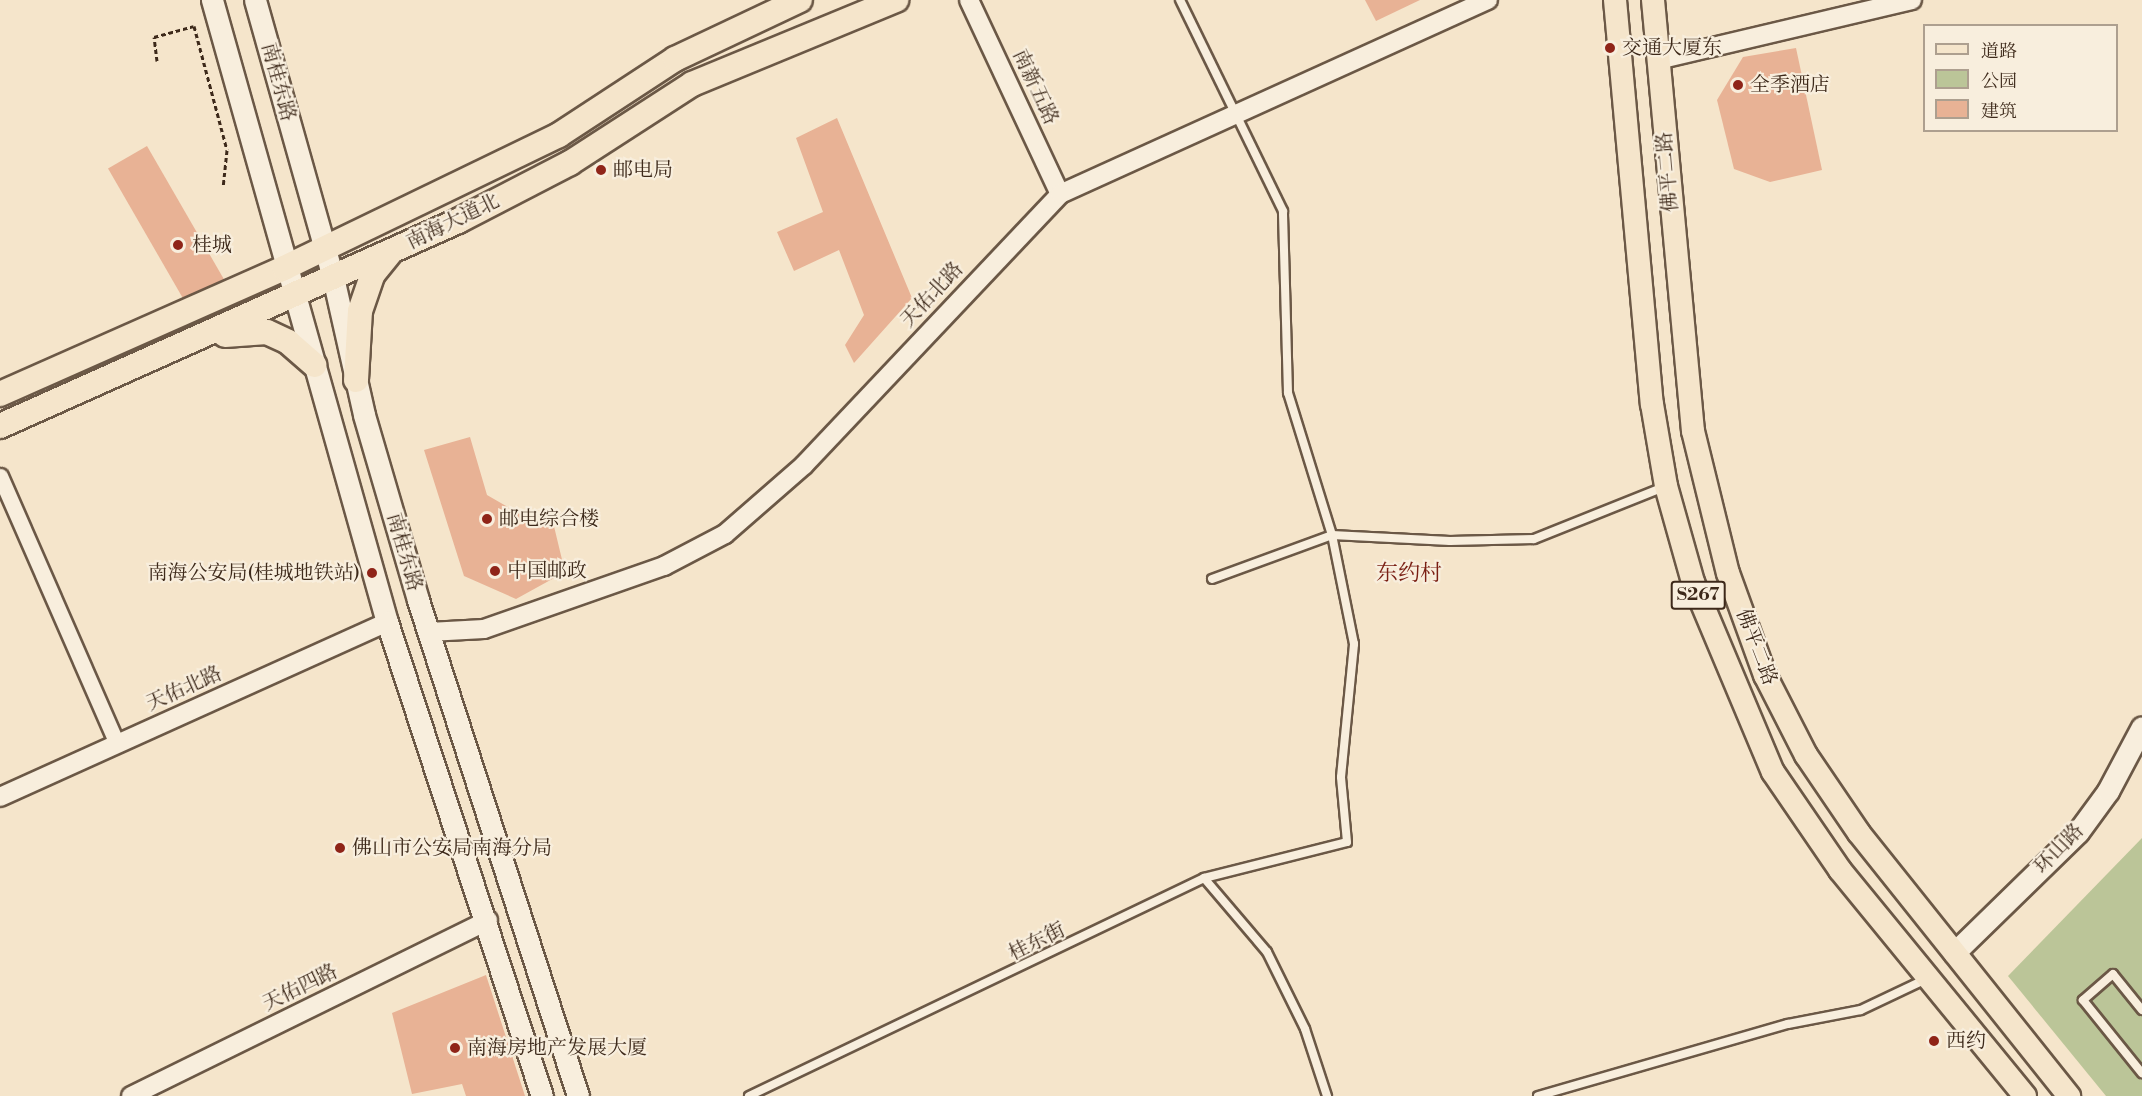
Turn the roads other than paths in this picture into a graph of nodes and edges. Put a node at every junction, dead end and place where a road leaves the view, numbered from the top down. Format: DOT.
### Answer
graph roads {
  1 [pos="212,0"];
  2 [pos="255,0"];
  3 [pos="800,0"];
  4 [pos="896,0"];
  5 [pos="969,0"];
  6 [pos="1180,0"];
  7 [pos="1488,0"];
  8 [pos="1615,0"];
  9 [pos="1653,0"];
  10 [pos="1912,0"];
  11 [pos="1658,60"];
  12 [pos="1234,114"];
  13 [pos="1060,194"];
  14 [pos="324,248"];
  15 [pos="393,250"];
  16 [pos="284,268"];
  17 [pos="333,278"];
  18 [pos="295,297"];
  19 [pos="188,344"];
  20 [pos="314,365"];
  21 [pos="356,380"];
  22 [pos="0,394"];
  23 [pos="0,426"];
  24 [pos="0,476"];
  25 [pos="1666,486"];
  26 [pos="1332,535"];
  27 [pos="1212,579"];
  28 [pos="387,622"];
  29 [pos="429,632"];
  30 [pos="2142,727"];
  31 [pos="117,744"];
  32 [pos="0,797"];
  33 [pos="1204,878"];
  34 [pos="488,920"];
  35 [pos="1954,953"];
  36 [pos="1928,978"];
  37 [pos="2142,1010"];
  38 [pos="2142,1073"];
  39 [pos="131,1096"];
  40 [pos="542,1096"];
  41 [pos="578,1096"];
  42 [pos="749,1096"];
  43 [pos="1328,1096"];
  44 [pos="1538,1096"];
  45 [pos="2025,1096"];
  46 [pos="2069,1096"];
  1 -- 16 [label="main road, 南桂东路"];
  2 -- 14 [label="main road, 南桂东路"];
  3 -- 14 [label="highway, 南海大道北"];
  4 -- 15 [label="highway, 南海大道北"];
  5 -- 13 [label="street, 南新五路"];
  6 -- 12 [label="lane"];
  7 -- 12 [label="street, 天佑北路"];
  8 -- 25 [label="main road, 佛平二路 / S267"];
  9 -- 11 [label="main road, 佛平二路"];
  10 -- 11 [label="street"];
  11 -- 35 [label="main road, 佛平二路"];
  12 -- 13 [label="street, 天佑北路"];
  12 -- 26 [label="lane"];
  13 -- 29 [label="street, 天佑北路"];
  14 -- 16 [label="highway, 南海大道北"];
  14 -- 17 [label="main road, 南桂东路"];
  15 -- 17 [label="highway, 南海大道北"];
  15 -- 21 [label="highway"];
  16 -- 18 [label="main road, 南桂东路"];
  16 -- 22 [label="highway, 南海大道北"];
  17 -- 18 [label="highway, 南海大道北"];
  17 -- 21 [label="main road, 南桂东路"];
  18 -- 19 [label="highway, 南海大道北"];
  18 -- 20 [label="main road, 南桂东路"];
  19 -- 20 [label="highway"];
  19 -- 23 [label="highway, 南海大道北"];
  20 -- 28 [label="main road, 南桂东路"];
  21 -- 29 [label="main road, 南桂东路"];
  24 -- 31 [label="street"];
  25 -- 26 [label="lane"];
  25 -- 36 [label="main road, 佛平二路 / S267"];
  26 -- 27 [label="lane"];
  26 -- 33 [label="lane, 桂东街"];
  28 -- 31 [label="street, 天佑北路"];
  28 -- 34 [label="main road, 南桂东路"];
  29 -- 41 [label="main road, 南桂东路"];
  30 -- 35 [label="main road, 环山路"];
  31 -- 32 [label="street, 天佑北路"];
  33 -- 42 [label="lane, 桂东街"];
  33 -- 43 [label="lane"];
  34 -- 39 [label="street, 天佑四路"];
  34 -- 40 [label="main road, 南桂东路"];
  35 -- 46 [label="main road, 佛平二路"];
  36 -- 44 [label="lane"];
  36 -- 45 [label="main road, 佛平二路 / S267"];
  37 -- 38 [label="lane"];
}
